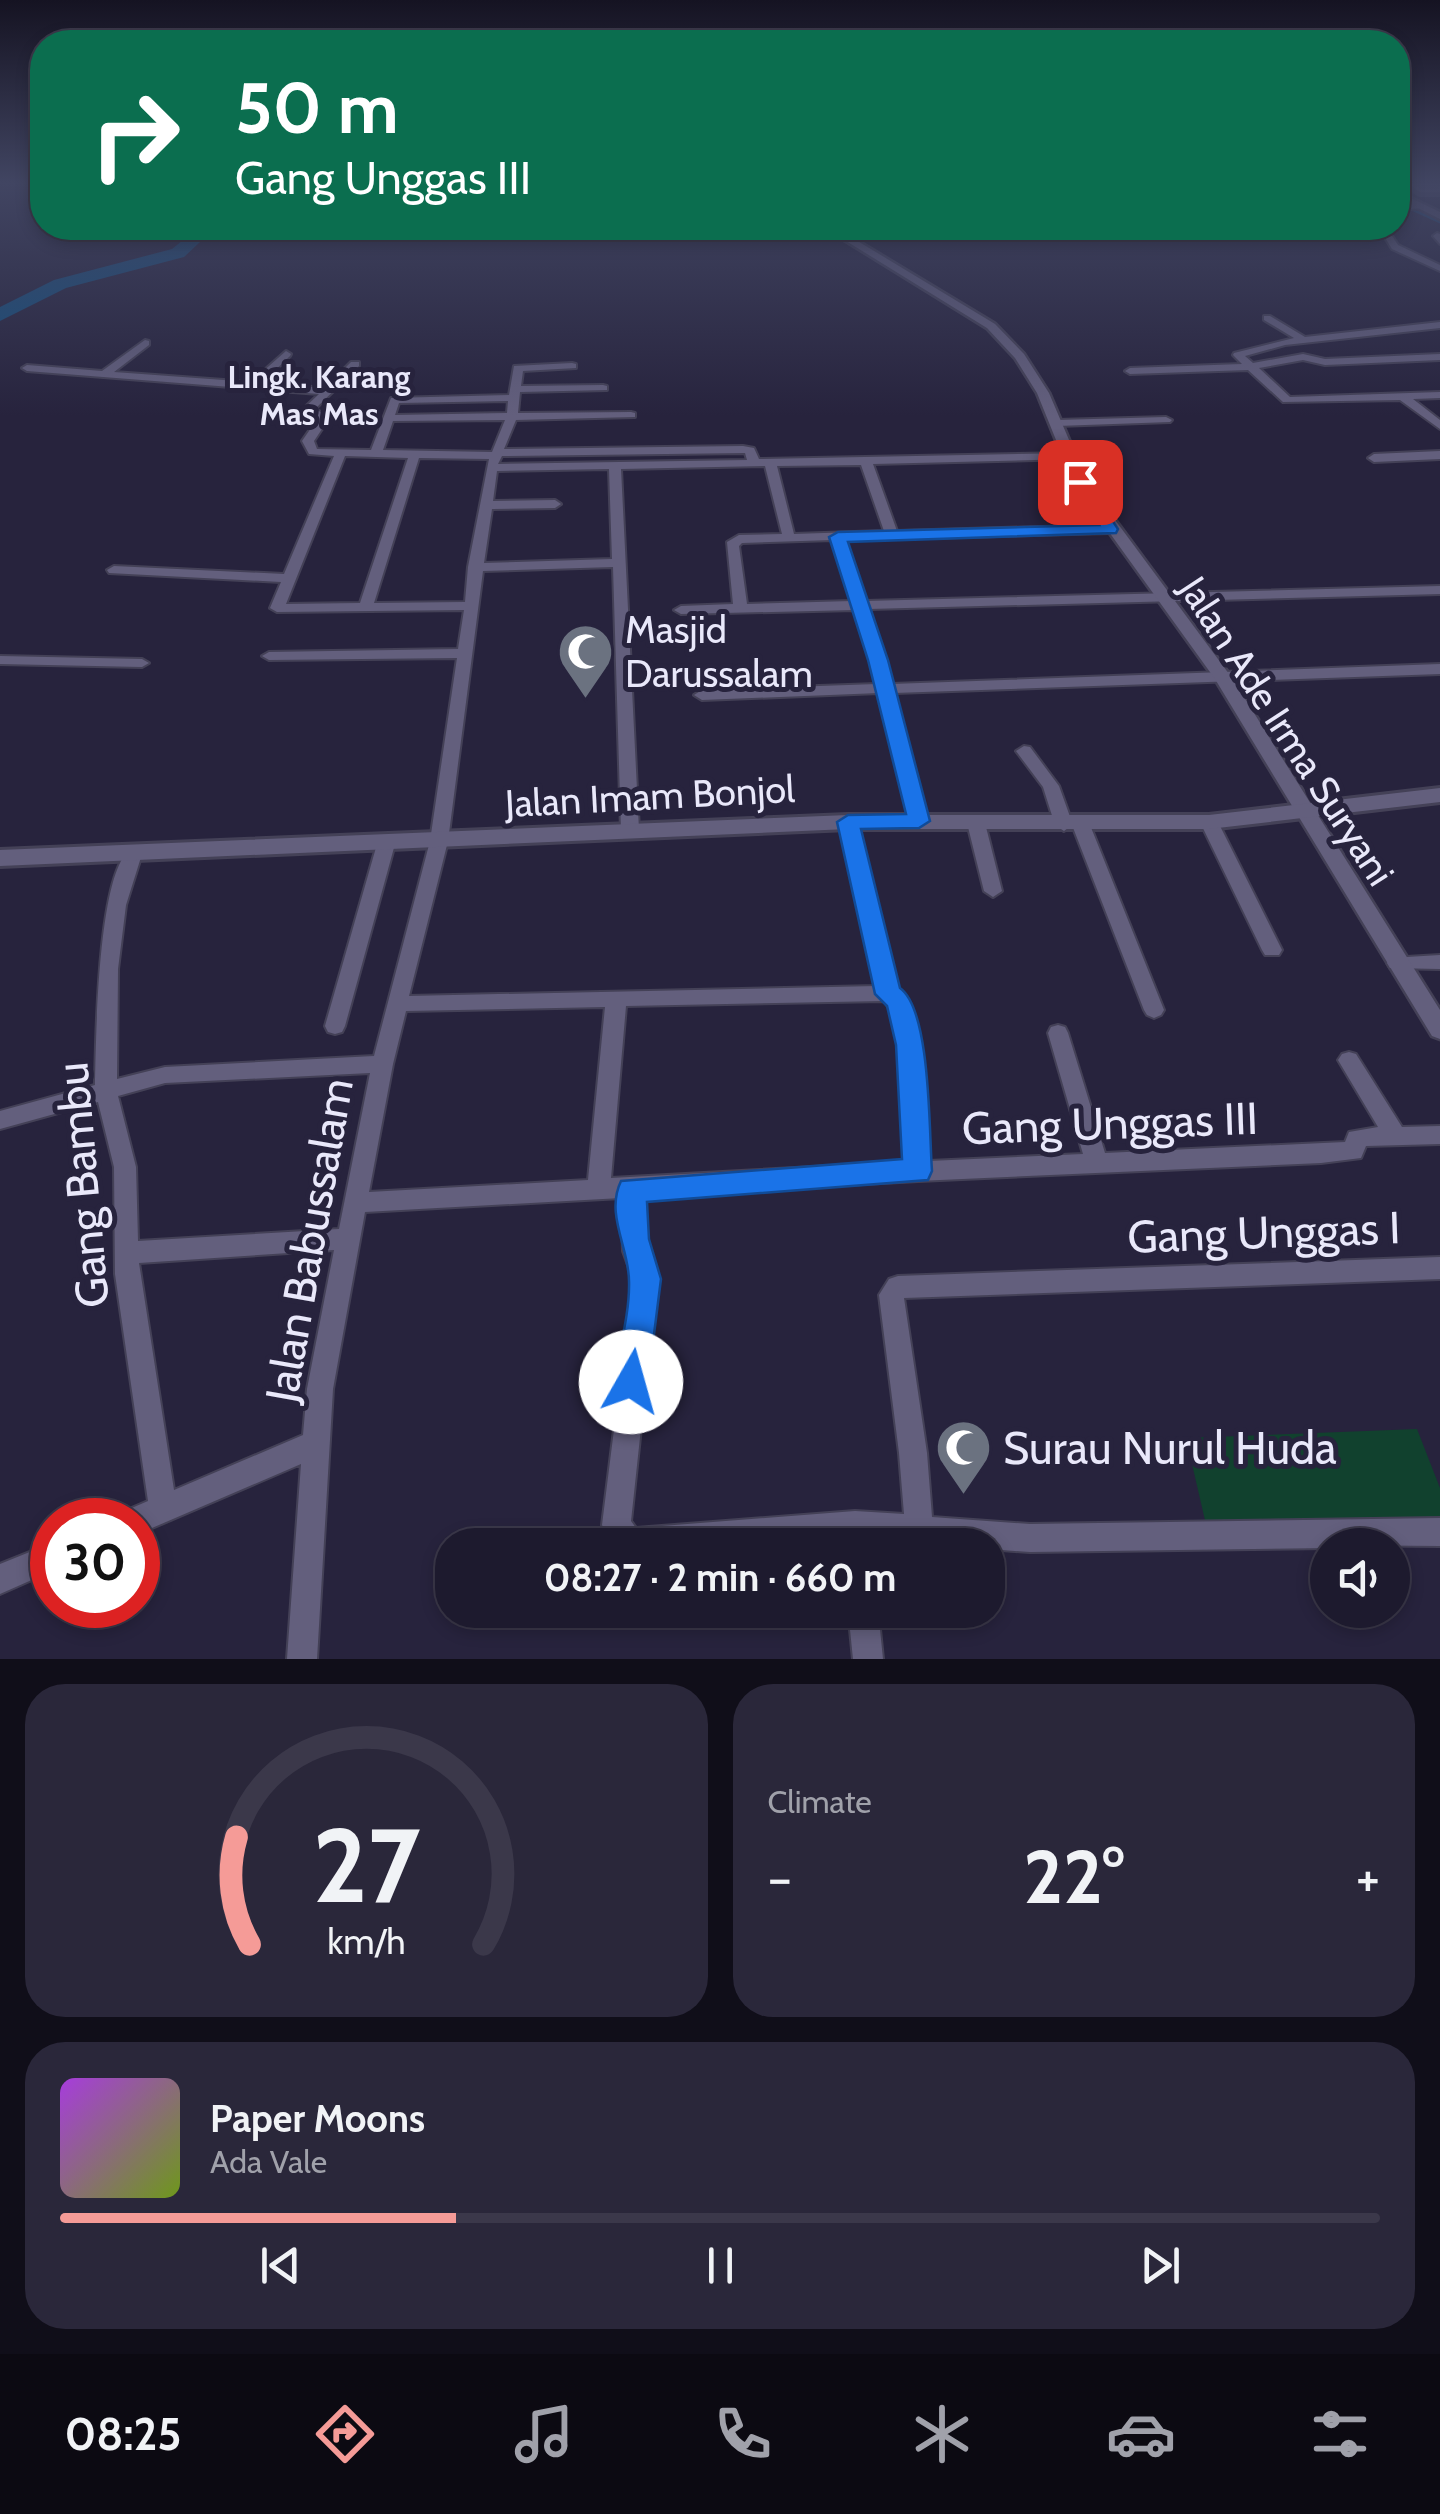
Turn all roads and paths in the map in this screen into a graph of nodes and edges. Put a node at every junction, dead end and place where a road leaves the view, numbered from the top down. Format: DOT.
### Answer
graph roads {
  1 [pos="884,261"];
  2 [pos="1267,318"];
  3 [pos="1440,325"];
  4 [pos="1304,340"];
  5 [pos="145,342"];
  6 [pos="286,354"];
  7 [pos="1440,357"];
  8 [pos="356,364"];
  9 [pos="572,366"];
  10 [pos="1250,367"];
  11 [pos="27,368"];
  12 [pos="1130,370"];
  13 [pos="104,374"];
  14 [pos="253,386"];
  15 [pos="602,388"];
  16 [pos="326,391"];
  17 [pos="515,394"];
  18 [pos="1440,395"];
  19 [pos="1402,396"];
  20 [pos="630,415"];
  21 [pos="512,417"];
  22 [pos="388,418"];
  23 [pos="1166,420"];
  24 [pos="1057,423"];
  25 [pos="1440,426"];
  26 [pos="1440,454"];
  27 [pos="340,455"];
  28 [pos="374,455"];
  29 [pos="414,456"];
  30 [pos="1070,456"];
  31 [pos="1374,458"];
  32 [pos="495,459"];
  33 [pos="754,462"];
  34 [pos="770,462"];
  35 [pos="866,462"];
  36 [pos="615,464"];
  37 [pos="485,504"];
  38 [pos="555,504"];
  39 [pos="1110,529"];
  40 [pos="892,536"];
  41 [pos="838,537"];
  42 [pos="789,538"];
  43 [pos="475,567"];
  44 [pos="620,568"];
  45 [pos="114,570"];
  46 [pos="554,576"];
  47 [pos="286,578"];
  48 [pos="1440,590"];
  49 [pos="1164,596"];
  50 [pos="470,606"];
  51 [pos="862,606"];
  52 [pos="740,608"];
  53 [pos="365,609"];
  54 [pos="681,610"];
  55 [pos="465,653"];
  56 [pos="269,656"];
  57 [pos="0,660"];
  58 [pos="142,663"];
  59 [pos="1440,669"];
  60 [pos="1223,678"];
  61 [pos="884,690"];
  62 [pos="702,695"];
  63 [pos="1024,750"];
  64 [pos="1440,795"];
  65 [pos="1304,814"];
  66 [pos="919,821"];
  67 [pos="848,822"];
  68 [pos="1209,822"];
  69 [pos="976,823"];
  70 [pos="1072,825"];
  71 [pos="630,830"];
  72 [pos="439,842"];
  73 [pos="386,844"];
  74 [pos="133,854"];
  75 [pos="0,858"];
  76 [pos="993,891"];
  77 [pos="1272,950"];
  78 [pos="1397,962"];
  79 [pos="1440,962"];
  80 [pos="888,994"];
  81 [pos="616,1001"];
  82 [pos="398,1004"];
  83 [pos="1154,1010"];
  84 [pos="335,1026"];
  85 [pos="1440,1030"];
  86 [pos="1058,1034"];
  87 [pos="1349,1060"];
  88 [pos="382,1064"];
  89 [pos="106,1090"];
  90 [pos="0,1120"];
  91 [pos="1440,1135"];
  92 [pos="1396,1137"];
  93 [pos="1097,1164"];
  94 [pos="918,1171"];
  95 [pos="632,1190"];
  96 [pos="598,1191"];
  97 [pos="354,1204"];
  98 [pos="346,1239"];
  99 [pos="127,1252"];
  100 [pos="1440,1268"];
  101 [pos="313,1446"];
  102 [pos="149,1498"];
  103 [pos="160,1510"];
  104 [pos="918,1527"];
  105 [pos="618,1528"];
  106 [pos="910,1528"];
  107 [pos="1440,1532"];
  108 [pos="30,1566"];
  109 [pos="0,1579"];
  110 [pos="865,1628"];
  111 [pos="302,1659"];
  112 [pos="868,1659"];
  1 -- 24 [label="street, Jalan Ade Irma Suryani"];
  2 -- 4 [label="street"];
  3 -- 4 [label="street"];
  4 -- 10 [label="street"];
  5 -- 13 [label="street"];
  6 -- 14 [label="street"];
  7 -- 10 [label="street"];
  8 -- 16 [label="street"];
  9 -- 17 [label="street"];
  10 -- 12 [label="street"];
  10 -- 19 [label="street"];
  11 -- 13 [label="street"];
  13 -- 14 [label="street"];
  14 -- 16 [label="street"];
  15 -- 17 [label="street"];
  16 -- 27 [label="street"];
  17 -- 21 [label="street, Jalan Babussalam"];
  17 -- 22 [label="street"];
  18 -- 19 [label="street"];
  19 -- 25 [label="street"];
  20 -- 21 [label="street"];
  21 -- 22 [label="street"];
  21 -- 32 [label="street, Jalan Babussalam"];
  22 -- 28 [label="street"];
  23 -- 24 [label="street"];
  24 -- 30 [label="street, Jalan Ade Irma Suryani"];
  26 -- 31 [label="street"];
  27 -- 28 [label="street"];
  27 -- 47 [label="street"];
  28 -- 29 [label="street"];
  29 -- 32 [label="street"];
  29 -- 53 [label="street"];
  30 -- 35 [label="street"];
  30 -- 39 [label="street, Jalan Ade Irma Suryani"];
  32 -- 33 [label="street"];
  32 -- 36 [label="street"];
  32 -- 37 [label="street, Jalan Babussalam"];
  33 -- 34 [label="street"];
  33 -- 36 [label="street"];
  34 -- 35 [label="street"];
  34 -- 42 [label="street"];
  35 -- 40 [label="street"];
  36 -- 44 [label="street"];
  37 -- 38 [label="street"];
  37 -- 43 [label="street, Jalan Babussalam"];
  39 -- 40 [label="street"];
  39 -- 49 [label="street, Jalan Ade Irma Suryani"];
  40 -- 41 [label="street"];
  41 -- 42 [label="street"];
  41 -- 51 [label="street"];
  42 -- 52 [label="street"];
  43 -- 44 [label="street"];
  43 -- 50 [label="street, Jalan Babussalam"];
  44 -- 46 [label="street"];
  44 -- 71 [label="street"];
  45 -- 47 [label="street"];
  47 -- 53 [label="street"];
  48 -- 49 [label="street"];
  49 -- 51 [label="street"];
  49 -- 60 [label="street, Jalan Ade Irma Suryani"];
  50 -- 53 [label="street"];
  50 -- 55 [label="street, Jalan Babussalam"];
  51 -- 52 [label="street"];
  51 -- 61 [label="street"];
  52 -- 54 [label="street"];
  55 -- 56 [label="street"];
  55 -- 72 [label="street, Jalan Babussalam"];
  57 -- 58 [label="street"];
  59 -- 60 [label="street"];
  60 -- 61 [label="street"];
  60 -- 65 [label="street, Jalan Ade Irma Suryani"];
  61 -- 62 [label="street"];
  61 -- 66 [label="street"];
  63 -- 70 [label="street"];
  64 -- 65 [label="main road, Jalan Imam Bonjol"];
  65 -- 68 [label="main road, Jalan Imam Bonjol"];
  65 -- 78 [label="street, Jalan Ade Irma Suryani"];
  66 -- 67 [label="main road, Jalan Imam Bonjol"];
  66 -- 69 [label="main road, Jalan Imam Bonjol"];
  67 -- 71 [label="main road, Jalan Imam Bonjol"];
  67 -- 80 [label="street"];
  68 -- 70 [label="main road, Jalan Imam Bonjol"];
  68 -- 77 [label="street"];
  69 -- 70 [label="main road, Jalan Imam Bonjol"];
  69 -- 76 [label="street"];
  70 -- 83 [label="street"];
  71 -- 72 [label="main road, Jalan Imam Bonjol"];
  72 -- 73 [label="main road, Jalan Imam Bonjol"];
  72 -- 82 [label="street, Jalan Babussalam"];
  73 -- 74 [label="main road, Jalan Imam Bonjol"];
  73 -- 84 [label="street"];
  74 -- 75 [label="main road, Jalan Imam Bonjol"];
  74 -- 89 [label="street, Gang Bambu"];
  78 -- 79 [label="street"];
  78 -- 85 [label="street, Jalan Ade Irma Suryani"];
  80 -- 81 [label="street"];
  80 -- 94 [label="street"];
  81 -- 82 [label="street"];
  81 -- 96 [label="street"];
  82 -- 88 [label="street, Jalan Babussalam"];
  86 -- 93 [label="street"];
  87 -- 92 [label="street"];
  88 -- 89 [label="street"];
  88 -- 97 [label="street, Jalan Babussalam"];
  89 -- 90 [label="street"];
  89 -- 99 [label="street, Gang Bambu"];
  91 -- 92 [label="street, Gang Unggas III"];
  92 -- 93 [label="street, Gang Unggas III"];
  93 -- 94 [label="street, Gang Unggas III"];
  94 -- 95 [label="street, Gang Unggas III"];
  95 -- 96 [label="street, Gang Unggas III"];
  95 -- 105 [label="street"];
  96 -- 97 [label="street, Gang Unggas III"];
  97 -- 98 [label="street, Jalan Babussalam"];
  98 -- 99 [label="street"];
  98 -- 101 [label="street, Jalan Babussalam"];
  99 -- 102 [label="street, Gang Bambu"];
  100 -- 104 [label="street, Gang Unggas I"];
  101 -- 103 [label="street"];
  101 -- 111 [label="street, Jalan Babussalam"];
  104 -- 106 [label="street"];
  104 -- 107 [label="street"];
  108 -- 109 [label="street"];
  110 -- 112 [label="street"];
}
